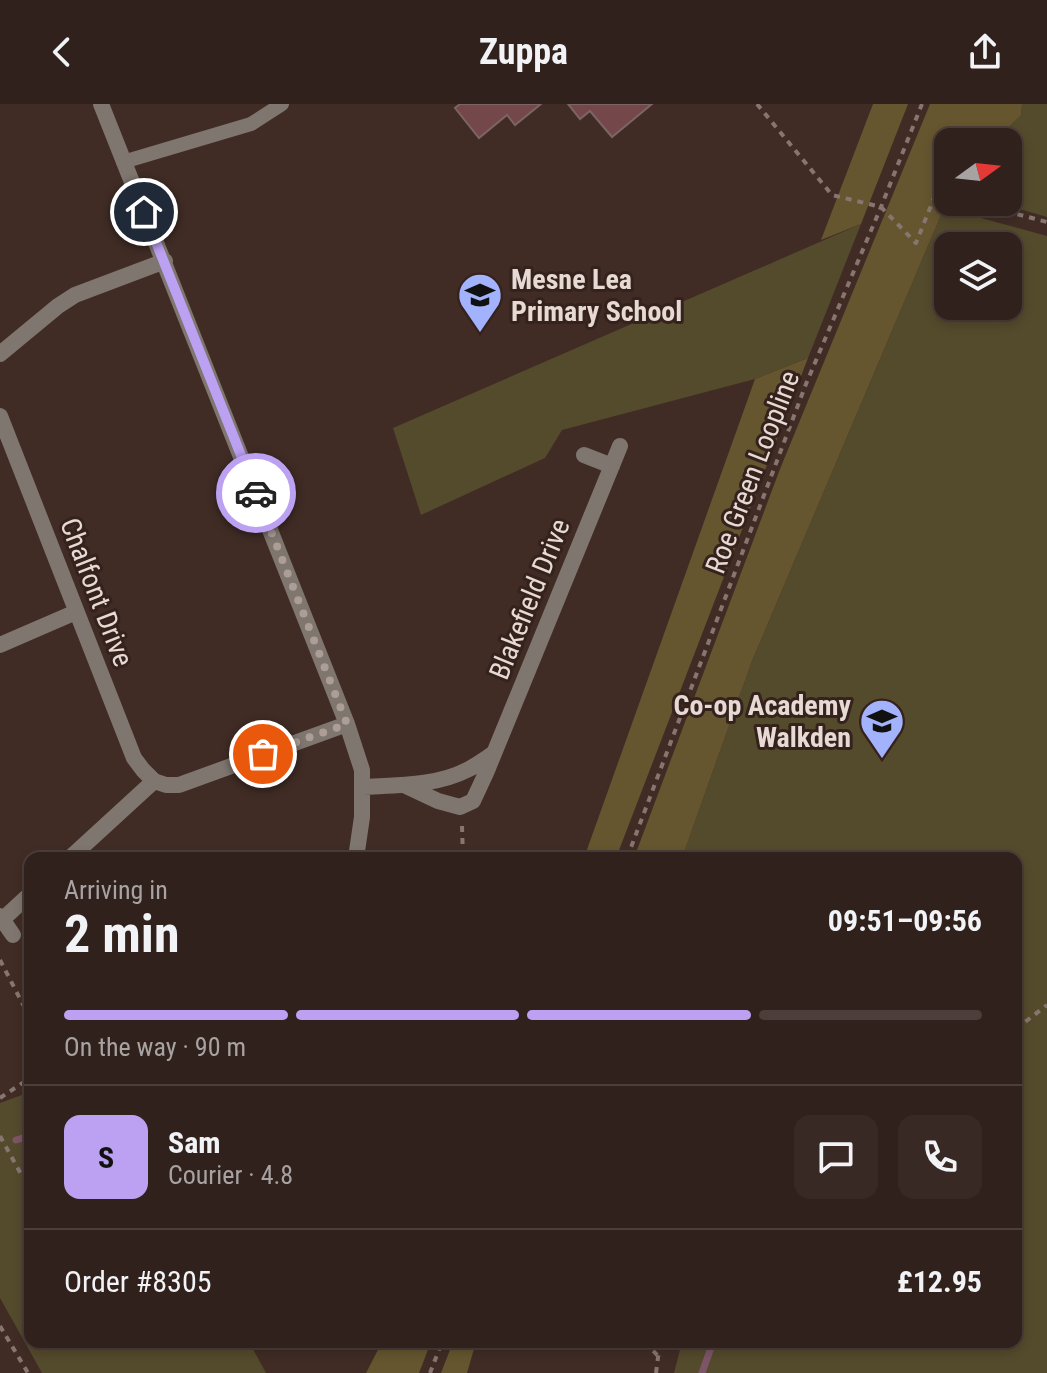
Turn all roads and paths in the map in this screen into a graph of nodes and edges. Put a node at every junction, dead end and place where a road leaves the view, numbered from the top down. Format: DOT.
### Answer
graph roads {
  1 [pos="101,104"];
  2 [pos="282,104"];
  3 [pos="757,104"];
  4 [pos="922,104"];
  5 [pos="123,162"];
  6 [pos="934,198"];
  7 [pos="881,207"];
  8 [pos="1022,215"];
  9 [pos="1047,222"];
  10 [pos="165,261"];
  11 [pos="0,354"];
  12 [pos="0,416"];
  13 [pos="620,446"];
  14 [pos="584,455"];
  15 [pos="612,466"];
  16 [pos="76,612"];
  17 [pos="0,645"];
  18 [pos="347,724"];
  19 [pos="494,753"];
  20 [pos="154,781"];
  21 [pos="404,785"];
  22 [pos="363,787"];
  23 [pos="460,807"];
  24 [pos="77,852"];
  25 [pos="357,852"];
  26 [pos="463,852"];
  27 [pos="629,852"];
  28 [pos="24,899"];
  29 [pos="1,919"];
  30 [pos="13,935"];
  31 [pos="0,960"];
  32 [pos="1047,1005"];
  33 [pos="24,1006"];
  34 [pos="1022,1024"];
  35 [pos="24,1082"];
  36 [pos="0,1098"];
  37 [pos="0,1136"];
  38 [pos="22,1176"];
  39 [pos="0,1326"];
  40 [pos="440,1348"];
  41 [pos="651,1348"];
  42 [pos="659,1348"];
  43 [pos="658,1356"];
  44 [pos="28,1373"];
  45 [pos="430,1373"];
  46 [pos="656,1373"];
  1 -- 5 [label="street"];
  2 -- 5 [label="lane"];
  3 -- 7 [label="path"];
  4 -- 7 [label="path, Roe Green Loopline"];
  5 -- 10 [label="street"];
  6 -- 7 [label="path"];
  7 -- 27 [label="path, Roe Green Loopline"];
  8 -- 9 [label="path"];
  10 -- 11 [label="street"];
  10 -- 18 [label="street"];
  12 -- 16 [label="street, Chalfont Drive"];
  13 -- 15 [label="street, Blakefield Drive"];
  14 -- 15 [label="street"];
  15 -- 19 [label="street, Blakefield Drive"];
  16 -- 17 [label="street"];
  16 -- 20 [label="street, Chalfont Drive"];
  18 -- 20 [label="street"];
  18 -- 22 [label="street"];
  19 -- 21 [label="street"];
  19 -- 23 [label="street, Blakefield Drive"];
  20 -- 24 [label="street"];
  21 -- 22 [label="street"];
  21 -- 23 [label="street"];
  22 -- 25 [label="street"];
  23 -- 26 [label="path"];
  28 -- 29 [label="street"];
  29 -- 30 [label="street"];
  31 -- 33 [label="path"];
  32 -- 34 [label="path"];
  35 -- 36 [label="path"];
  37 -- 38 [label="path"];
  39 -- 44 [label="path"];
  40 -- 45 [label="path"];
  41 -- 43 [label="path"];
  42 -- 43 [label="path"];
  43 -- 46 [label="path"];
}
